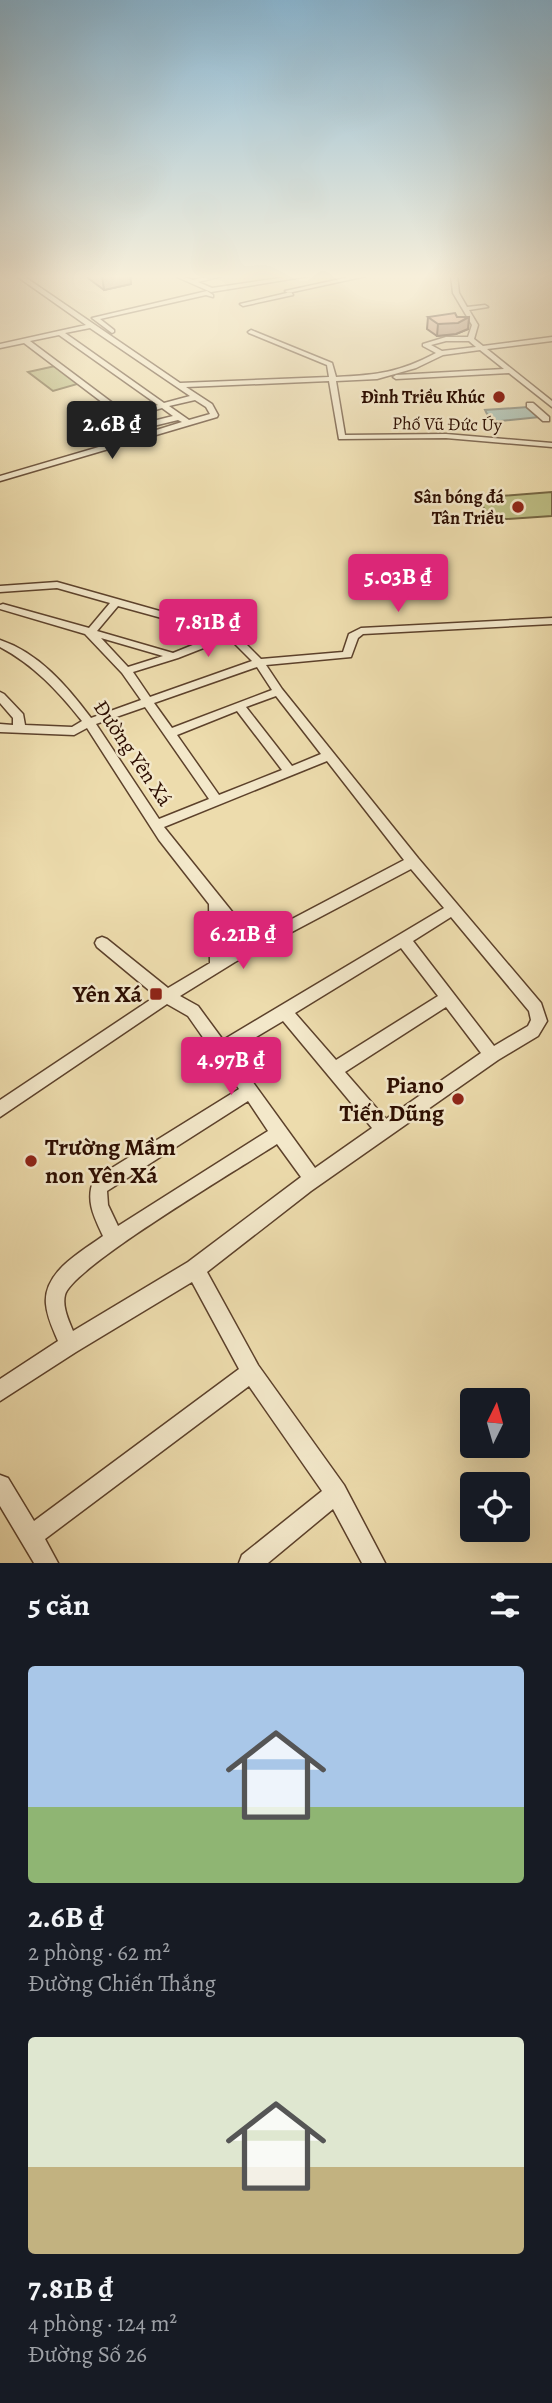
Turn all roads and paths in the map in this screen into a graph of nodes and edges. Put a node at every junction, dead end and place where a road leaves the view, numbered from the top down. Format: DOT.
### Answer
graph roads {
  1 [pos="29,348"];
  2 [pos="82,348"];
  3 [pos="120,348"];
  4 [pos="291,348"];
  5 [pos="432,348"];
  6 [pos="473,348"];
  7 [pos="482,348"];
  8 [pos="441,352"];
  9 [pos="132,356"];
  10 [pos="123,358"];
  11 [pos="511,371"];
  12 [pos="376,377"];
  13 [pos="334,379"];
  14 [pos="177,384"];
  15 [pos="196,397"];
  16 [pos="530,405"];
  17 [pos="552,405"];
  18 [pos="164,406"];
  19 [pos="127,416"];
  20 [pos="179,417"];
  21 [pos="546,419"];
  22 [pos="189,424"];
  23 [pos="141,427"];
  24 [pos="80,428"];
  25 [pos="150,435"];
  26 [pos="97,438"];
  27 [pos="552,445"];
  28 [pos="0,479"];
  29 [pos="27,587"];
  30 [pos="0,589"];
  31 [pos="117,601"];
  32 [pos="2,609"];
  33 [pos="552,621"];
  34 [pos="90,633"];
  35 [pos="230,634"];
  36 [pos="0,643"];
  37 [pos="174,656"];
  38 [pos="261,662"];
  39 [pos="126,671"];
  40 [pos="278,691"];
  41 [pos="0,696"];
  42 [pos="149,702"];
  43 [pos="239,706"];
  44 [pos="87,723"];
  45 [pos="0,728"];
  46 [pos="19,729"];
  47 [pos="170,733"];
  48 [pos="328,755"];
  49 [pos="289,771"];
  50 [pos="216,800"];
  51 [pos="156,825"];
  52 [pos="413,862"];
  53 [pos="216,902"];
  54 [pos="453,909"];
  55 [pos="402,939"];
  56 [pos="102,943"];
  57 [pos="251,946"];
  58 [pos="217,966"];
  59 [pos="167,996"];
  60 [pos="448,998"];
  61 [pos="284,1011"];
  62 [pos="220,1050"];
  63 [pos="492,1055"];
  64 [pos="334,1070"];
  65 [pos="250,1091"];
  66 [pos="0,1109"];
  67 [pos="385,1131"];
  68 [pos="280,1133"];
  69 [pos="313,1180"];
  70 [pos="114,1238"];
  71 [pos="195,1269"];
  72 [pos="69,1345"];
  73 [pos="251,1372"];
  74 [pos="0,1391"];
  75 [pos="0,1486"];
  76 [pos="336,1493"];
  77 [pos="31,1536"];
  78 [pos="254,1561"];
  79 [pos="47,1563"];
  80 [pos="374,1563"];
  1 -- 19 [label="street"];
  2 -- 18 [label="street"];
  3 -- 9 [label="street"];
  4 -- 13 [label="street"];
  5 -- 8 [label="street"];
  6 -- 8 [label="street"];
  7 -- 11 [label="street"];
  8 -- 12 [label="street"];
  9 -- 10 [label="street"];
  9 -- 14 [label="street"];
  11 -- 12 [label="street"];
  11 -- 17 [label="street"];
  12 -- 13 [label="street"];
  13 -- 14 [label="street"];
  13 -- 27 [label="street, Phố Vũ Đức Úy"];
  14 -- 15 [label="street"];
  15 -- 18 [label="street"];
  15 -- 22 [label="street"];
  16 -- 21 [label="street"];
  18 -- 19 [label="street"];
  18 -- 20 [label="street"];
  19 -- 23 [label="street"];
  19 -- 24 [label="street"];
  20 -- 22 [label="street"];
  20 -- 23 [label="street"];
  22 -- 25 [label="street"];
  23 -- 25 [label="street"];
  23 -- 26 [label="street"];
  25 -- 28 [label="street"];
  29 -- 30 [label="street"];
  29 -- 31 [label="street"];
  29 -- 32 [label="street"];
  31 -- 34 [label="street"];
  31 -- 35 [label="street"];
  32 -- 34 [label="street"];
  33 -- 38 [label="street"];
  34 -- 37 [label="street"];
  34 -- 39 [label="street"];
  35 -- 37 [label="street"];
  35 -- 38 [label="street"];
  36 -- 44 [label="street, Đường Yên Xá"];
  37 -- 39 [label="street"];
  38 -- 40 [label="street"];
  38 -- 42 [label="street"];
  39 -- 42 [label="street"];
  40 -- 43 [label="street"];
  40 -- 48 [label="street"];
  41 -- 46 [label="street"];
  42 -- 44 [label="street"];
  42 -- 47 [label="street"];
  43 -- 47 [label="street"];
  43 -- 49 [label="street"];
  44 -- 46 [label="street"];
  44 -- 51 [label="street, Đường Yên Xá"];
  45 -- 46 [label="street"];
  47 -- 50 [label="street"];
  48 -- 49 [label="street"];
  48 -- 52 [label="street"];
  49 -- 50 [label="street"];
  50 -- 51 [label="street"];
  51 -- 53 [label="street, Đường Yên Xá"];
  52 -- 54 [label="street"];
  52 -- 57 [label="street"];
  53 -- 57 [label="street, Đường Yên Xá"];
  53 -- 58 [label="street"];
  54 -- 55 [label="street"];
  54 -- 63 [label="street"];
  55 -- 60 [label="street"];
  55 -- 61 [label="street"];
  56 -- 59 [label="street"];
  57 -- 58 [label="street"];
  58 -- 59 [label="street"];
  59 -- 62 [label="street"];
  59 -- 66 [label="street"];
  60 -- 63 [label="street"];
  60 -- 64 [label="street"];
  61 -- 62 [label="street"];
  61 -- 64 [label="street"];
  62 -- 65 [label="street"];
  63 -- 67 [label="street"];
  64 -- 67 [label="street"];
  65 -- 68 [label="street"];
  65 -- 70 [label="street"];
  67 -- 69 [label="street"];
  68 -- 69 [label="street"];
  68 -- 70 [label="street"];
  69 -- 71 [label="street"];
  70 -- 72 [label="street"];
  71 -- 72 [label="street"];
  71 -- 73 [label="street"];
  72 -- 74 [label="street"];
  73 -- 76 [label="street"];
  73 -- 77 [label="street"];
  75 -- 77 [label="street"];
  76 -- 78 [label="street"];
  76 -- 80 [label="street"];
  77 -- 79 [label="street"];
}
